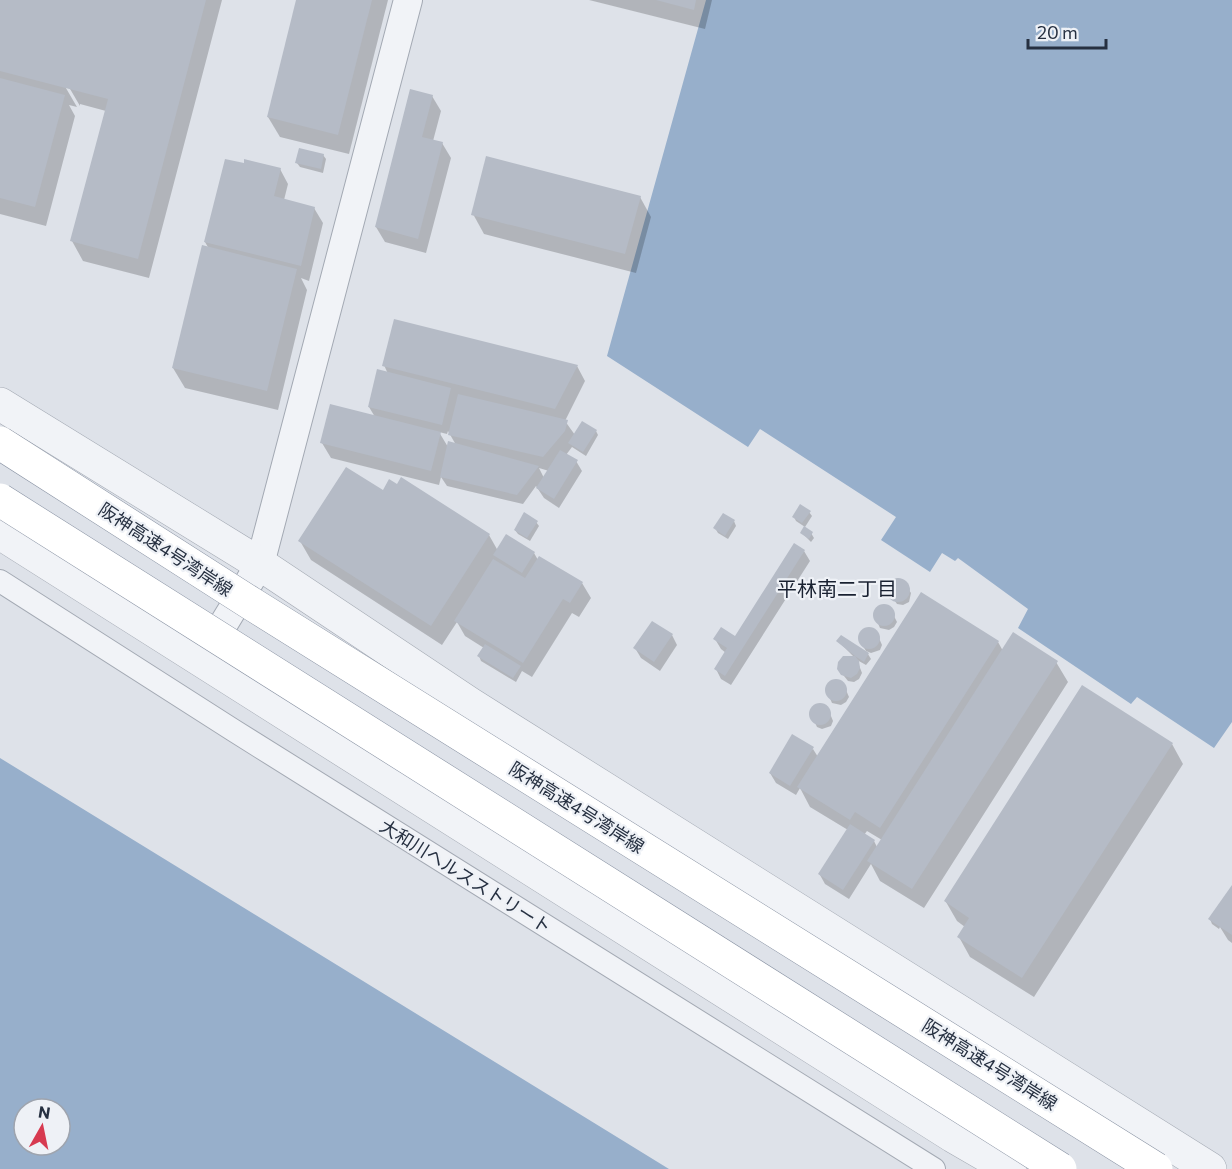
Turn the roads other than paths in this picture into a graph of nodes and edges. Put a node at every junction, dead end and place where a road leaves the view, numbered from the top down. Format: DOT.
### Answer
graph roads {
  1 [pos="408,0"];
  2 [pos="0,404"];
  3 [pos="0,443"];
  4 [pos="0,500"];
  5 [pos="0,534"];
  6 [pos="260,564"];
  7 [pos="0,581"];
  8 [pos="202,660"];
  9 [pos="934,1169"];
  10 [pos="1010,1169"];
  11 [pos="1060,1169"];
  12 [pos="1156,1169"];
  13 [pos="1210,1169"];
  1 -- 6 [label="street"];
  2 -- 6 [label="street"];
  3 -- 12 [label="highway, 阪神高速4号湾岸線, bridge"];
  4 -- 11 [label="highway, bridge"];
  5 -- 8 [label="street"];
  6 -- 8 [label="street"];
  6 -- 13 [label="street"];
  7 -- 9 [label="street, 大和川ヘルスストリート"];
  8 -- 10 [label="street"];
}
